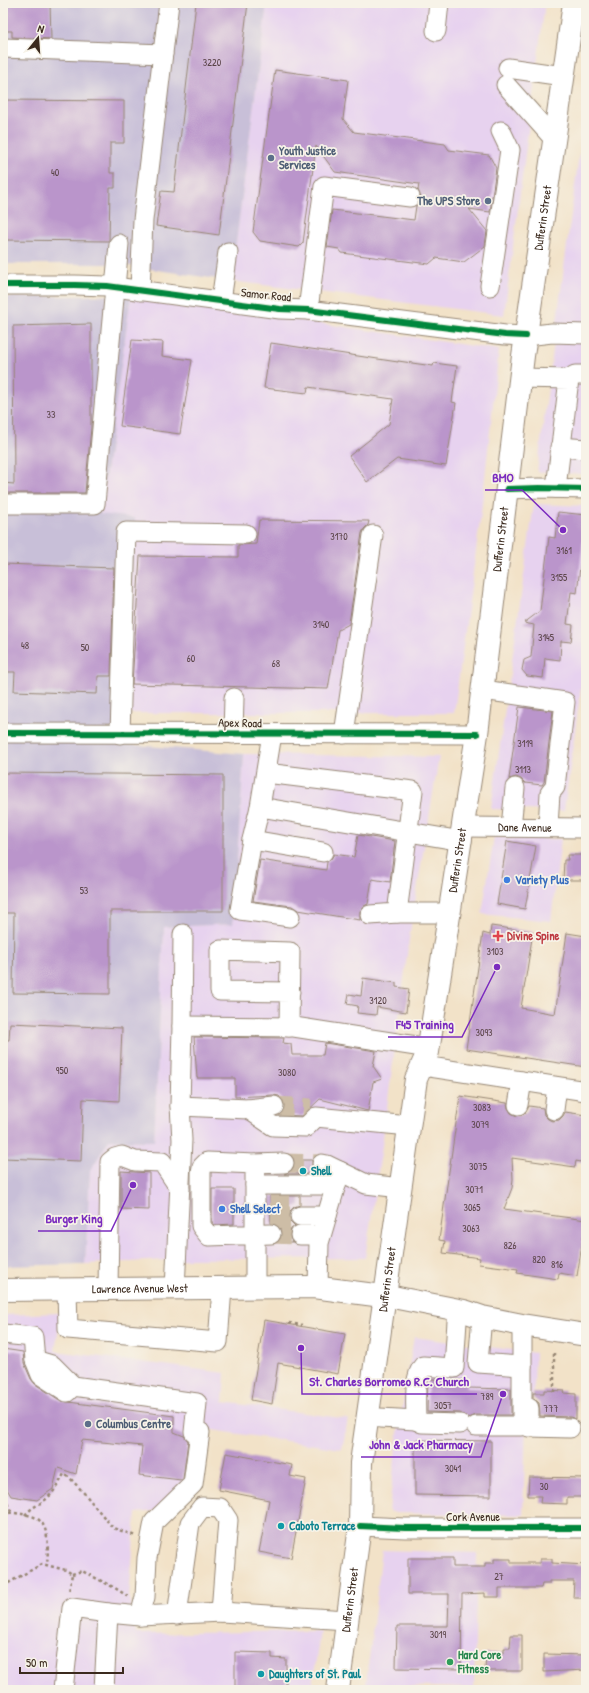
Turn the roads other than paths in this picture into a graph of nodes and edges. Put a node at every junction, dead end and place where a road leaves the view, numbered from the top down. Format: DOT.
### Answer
graph roads {
  1 [pos="169,3"];
  2 [pos="439,3"];
  3 [pos="574,3"];
  4 [pos="436,31"];
  5 [pos="3,48"];
  6 [pos="163,54"];
  7 [pos="563,76"];
  8 [pos="501,131"];
  9 [pos="554,139"];
  10 [pos="410,197"];
  11 [pos="119,244"];
  12 [pos="228,252"];
  13 [pos="3,285"];
  14 [pos="490,286"];
  15 [pos="115,287"];
  16 [pos="140,291"];
  17 [pos="221,301"];
  18 [pos="308,310"];
  19 [pos="586,334"];
  20 [pos="526,336"];
  21 [pos="578,377"];
  22 [pos="520,378"];
  23 [pos="560,447"];
  24 [pos="586,449"];
  25 [pos="556,488"];
  26 [pos="508,489"];
  27 [pos="586,489"];
  28 [pos="3,504"];
  29 [pos="246,534"];
  30 [pos="373,535"];
  31 [pos="483,690"];
  32 [pos="234,698"];
  33 [pos="3,733"];
  34 [pos="120,734"];
  35 [pos="233,734"];
  36 [pos="272,734"];
  37 [pos="344,734"];
  38 [pos="477,734"];
  39 [pos="266,773"];
  40 [pos="515,788"];
  41 [pos="260,807"];
  42 [pos="511,827"];
  43 [pos="548,828"];
  44 [pos="586,828"];
  45 [pos="408,832"];
  46 [pos="463,834"];
  47 [pos="252,840"];
  48 [pos="323,852"];
  49 [pos="397,913"];
  50 [pos="449,913"];
  51 [pos="370,915"];
  52 [pos="290,917"];
  53 [pos="183,934"];
  54 [pos="290,992"];
  55 [pos="182,1026"];
  56 [pos="289,1027"];
  57 [pos="429,1056"];
  58 [pos="522,1081"];
  59 [pos="557,1087"];
  60 [pos="586,1092"];
  61 [pos="518,1104"];
  62 [pos="180,1106"];
  63 [pos="274,1106"];
  64 [pos="248,1109"];
  65 [pos="554,1110"];
  66 [pos="409,1126"];
  67 [pos="255,1164"];
  68 [pos="284,1164"];
  69 [pos="322,1164"];
  70 [pos="336,1185"];
  71 [pos="180,1188"];
  72 [pos="401,1188"];
  73 [pos="260,1193"];
  74 [pos="300,1216"];
  75 [pos="327,1216"];
  76 [pos="263,1225"];
  77 [pos="321,1235"];
  78 [pos="318,1287"];
  79 [pos="175,1288"];
  80 [pos="222,1288"];
  81 [pos="255,1288"];
  82 [pos="277,1288"];
  83 [pos="68,1289"];
  84 [pos="108,1289"];
  85 [pos="3,1290"];
  86 [pos="390,1303"];
  87 [pos="482,1317"];
  88 [pos="457,1321"];
  89 [pos="529,1326"];
  90 [pos="3,1334"];
  91 [pos="586,1335"];
  92 [pos="522,1366"];
  93 [pos="380,1418"];
  94 [pos="416,1420"];
  95 [pos="570,1428"];
  96 [pos="361,1518"];
  97 [pos="586,1528"];
  98 [pos="221,1612"];
  99 [pos="108,1613"];
  100 [pos="177,1615"];
  101 [pos="140,1616"];
  102 [pos="347,1620"];
  103 [pos="63,1690"];
  104 [pos="104,1690"];
  105 [pos="338,1690"];
  1 -- 6 [label="street"];
  2 -- 4 [label="street"];
  3 -- 7 [label="main road, Dufferin Street"];
  5 -- 6 [label="street"];
  6 -- 16 [label="street"];
  7 -- 9 [label="main road, Dufferin Street"];
  7 -- 9 [label="street"];
  8 -- 14 [label="street"];
  9 -- 20 [label="main road, Dufferin Street"];
  10 -- 18 [label="street"];
  11 -- 15 [label="street"];
  12 -- 17 [label="street"];
  13 -- 15 [label="street, Samor Road"];
  15 -- 16 [label="street, Samor Road"];
  15 -- 28 [label="street"];
  16 -- 17 [label="street, Samor Road"];
  17 -- 18 [label="street, Samor Road"];
  18 -- 20 [label="street, Samor Road"];
  19 -- 20 [label="street, Samor Road"];
  20 -- 22 [label="main road, Dufferin Street"];
  21 -- 22 [label="street"];
  21 -- 23 [label="street"];
  22 -- 26 [label="main road, Dufferin Street"];
  23 -- 24 [label="street"];
  23 -- 25 [label="street"];
  25 -- 26 [label="street"];
  25 -- 27 [label="street"];
  26 -- 31 [label="main road, Dufferin Street"];
  29 -- 34 [label="street"];
  30 -- 37 [label="street"];
  31 -- 38 [label="main road, Dufferin Street"];
  31 -- 43 [label="street"];
  32 -- 35 [label="street"];
  33 -- 34 [label="street, Apex Road"];
  34 -- 35 [label="street, Apex Road"];
  35 -- 36 [label="street, Apex Road"];
  36 -- 37 [label="street, Apex Road"];
  36 -- 39 [label="street"];
  37 -- 38 [label="street, Apex Road"];
  38 -- 46 [label="main road, Dufferin Street"];
  39 -- 41 [label="street"];
  39 -- 45 [label="street"];
  40 -- 42 [label="street"];
  41 -- 45 [label="street, Dane Avenue"];
  41 -- 47 [label="street"];
  42 -- 43 [label="street, Dane Avenue"];
  42 -- 46 [label="street, Dane Avenue"];
  43 -- 44 [label="street, Dane Avenue"];
  45 -- 46 [label="street, Dane Avenue"];
  45 -- 49 [label="street"];
  46 -- 50 [label="main road, Dufferin Street"];
  47 -- 48 [label="street"];
  47 -- 52 [label="street"];
  49 -- 50 [label="street"];
  49 -- 51 [label="street"];
  50 -- 57 [label="main road, Dufferin Street"];
  53 -- 55 [label="street"];
  54 -- 56 [label="street"];
  55 -- 56 [label="street"];
  55 -- 62 [label="street"];
  56 -- 57 [label="street"];
  57 -- 58 [label="street"];
  57 -- 66 [label="main road, Dufferin Street"];
  57 -- 86 [label="main road, Dufferin Street"];
  58 -- 59 [label="street"];
  58 -- 61 [label="street"];
  59 -- 60 [label="street"];
  59 -- 65 [label="street"];
  62 -- 64 [label="street"];
  62 -- 71 [label="street"];
  63 -- 64 [label="street"];
  64 -- 66 [label="street"];
  66 -- 72 [label="main road, Dufferin Street"];
  67 -- 68 [label="street"];
  67 -- 73 [label="street"];
  67 -- 76 [label="street"];
  69 -- 70 [label="street"];
  70 -- 72 [label="street"];
  70 -- 73 [label="street"];
  70 -- 74 [label="street"];
  70 -- 75 [label="street"];
  71 -- 79 [label="street"];
  71 -- 84 [label="street"];
  72 -- 86 [label="main road, Dufferin Street"];
  73 -- 76 [label="street"];
  74 -- 75 [label="street"];
  74 -- 77 [label="street"];
  75 -- 77 [label="street"];
  76 -- 81 [label="street"];
  77 -- 78 [label="street"];
  78 -- 82 [label="main road, Lawrence Avenue West"];
  78 -- 86 [label="main road, Lawrence Avenue West"];
  79 -- 80 [label="main road, Lawrence Avenue West"];
  79 -- 84 [label="main road, Lawrence Avenue West"];
  80 -- 81 [label="main road, Lawrence Avenue West"];
  80 -- 83 [label="street"];
  81 -- 82 [label="main road, Lawrence Avenue West"];
  82 -- 86 [label="main road, Lawrence Avenue West"];
  83 -- 84 [label="main road, Lawrence Avenue West"];
  83 -- 85 [label="main road, Lawrence Avenue West"];
  86 -- 87 [label="main road, Lawrence Avenue West"];
  86 -- 88 [label="main road, Lawrence Avenue West"];
  86 -- 93 [label="main road, Dufferin Street"];
  86 -- 96 [label="main road, Dufferin Street"];
  87 -- 88 [label="main road, Lawrence Avenue West"];
  87 -- 89 [label="main road, Lawrence Avenue West"];
  87 -- 92 [label="street"];
  88 -- 94 [label="street"];
  89 -- 91 [label="main road, Lawrence Avenue West"];
  89 -- 92 [label="street"];
  89 -- 95 [label="street"];
  90 -- 101 [label="street"];
  92 -- 94 [label="street"];
  93 -- 94 [label="street"];
  93 -- 96 [label="main road, Dufferin Street"];
  96 -- 97 [label="street, Cork Avenue"];
  96 -- 102 [label="main road, Dufferin Street"];
  98 -- 100 [label="street"];
  98 -- 100 [label="street"];
  98 -- 102 [label="street"];
  99 -- 101 [label="street"];
  99 -- 103 [label="street"];
  99 -- 104 [label="street"];
  100 -- 101 [label="street"];
  102 -- 105 [label="main road, Dufferin Street"];
}
